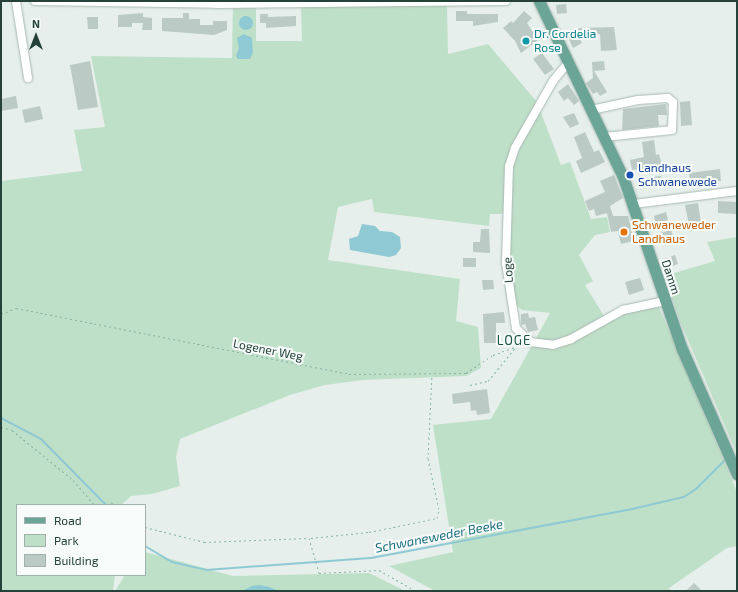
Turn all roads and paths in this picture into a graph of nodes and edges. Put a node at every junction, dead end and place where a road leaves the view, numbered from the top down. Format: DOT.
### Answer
graph roads {
  1 [pos="16,1"];
  2 [pos="35,1"];
  3 [pos="506,1"];
  4 [pos="539,1"];
  5 [pos="283,2"];
  6 [pos="439,2"];
  7 [pos="568,63"];
  8 [pos="28,78"];
  9 [pos="591,110"];
  10 [pos="604,137"];
  11 [pos="737,191"];
  12 [pos="634,204"];
  13 [pos="665,302"];
  14 [pos="1,314"];
  15 [pos="530,342"];
  16 [pos="516,347"];
  17 [pos="432,374"];
  18 [pos="470,385"];
  19 [pos="1,427"];
  20 [pos="737,474"];
  21 [pos="94,504"];
  22 [pos="146,527"];
  23 [pos="309,538"];
  24 [pos="416,591"];
  1 -- 8 [label="street"];
  2 -- 5 [label="street"];
  3 -- 6 [label="street"];
  4 -- 7 [label="main road, Damm"];
  5 -- 6 [label="street"];
  7 -- 9 [label="main road, Damm"];
  7 -- 15 [label="street, Loge"];
  9 -- 10 [label="main road, Damm"];
  9 -- 10 [label="street"];
  10 -- 12 [label="main road, Damm"];
  11 -- 12 [label="street"];
  12 -- 13 [label="main road, Damm"];
  13 -- 15 [label="street"];
  13 -- 20 [label="main road, Damm"];
  14 -- 17 [label="path, Logener Weg"];
  15 -- 16 [label="path, Logener Weg"];
  16 -- 17 [label="path, Logener Weg"];
  16 -- 18 [label="path"];
  17 -- 23 [label="path"];
  19 -- 21 [label="path"];
  22 -- 23 [label="path"];
  23 -- 24 [label="path"];
}
